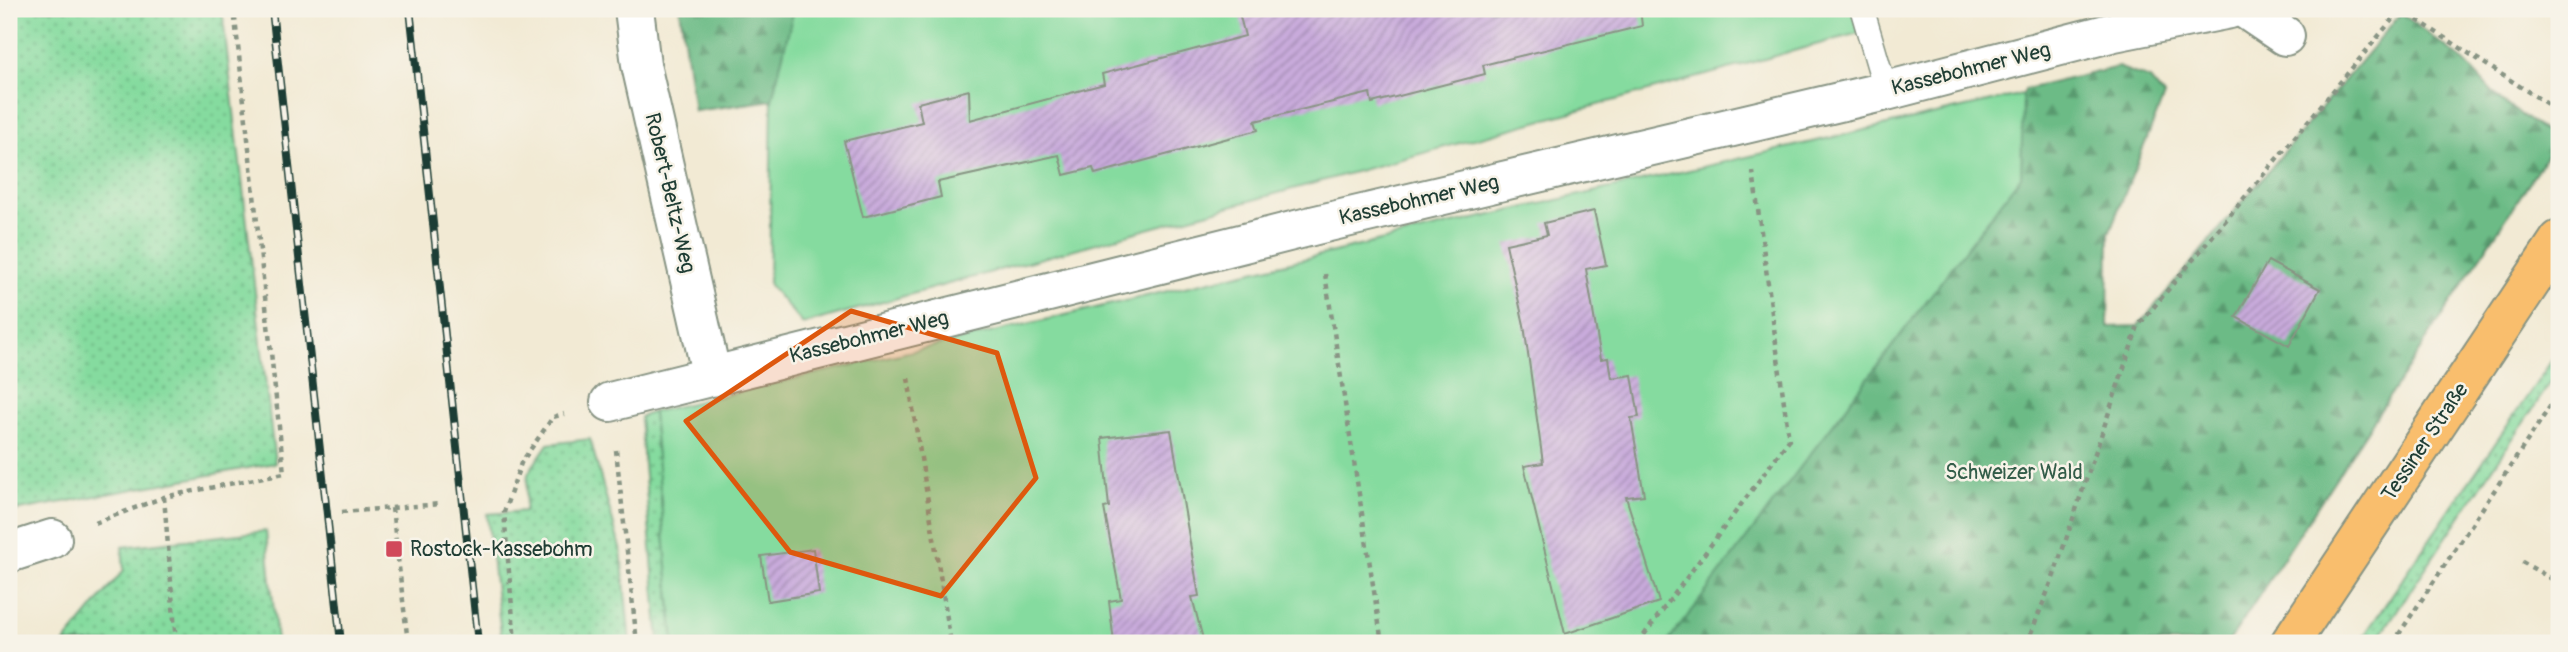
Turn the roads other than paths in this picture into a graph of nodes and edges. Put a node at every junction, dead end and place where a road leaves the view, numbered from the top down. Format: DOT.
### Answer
graph roads {
  1 [pos="634,9"];
  2 [pos="1862,9"];
  3 [pos="2230,9"];
  4 [pos="2245,9"];
  5 [pos="2285,36"];
  6 [pos="1886,91"];
  7 [pos="2559,240"];
  8 [pos="712,377"];
  9 [pos="610,402"];
  10 [pos="52,539"];
  11 [pos="9,553"];
  12 [pos="2290,643"];
  1 -- 8 [label="street, Robert-Beltz-Weg"];
  2 -- 6 [label="lane"];
  3 -- 6 [label="street, Kassebohmer Weg"];
  4 -- 5 [label="street"];
  6 -- 8 [label="street, Kassebohmer Weg"];
  7 -- 12 [label="main road, Tessiner Straße"];
  8 -- 9 [label="street, Kassebohmer Weg"];
  10 -- 11 [label="street"];
}
